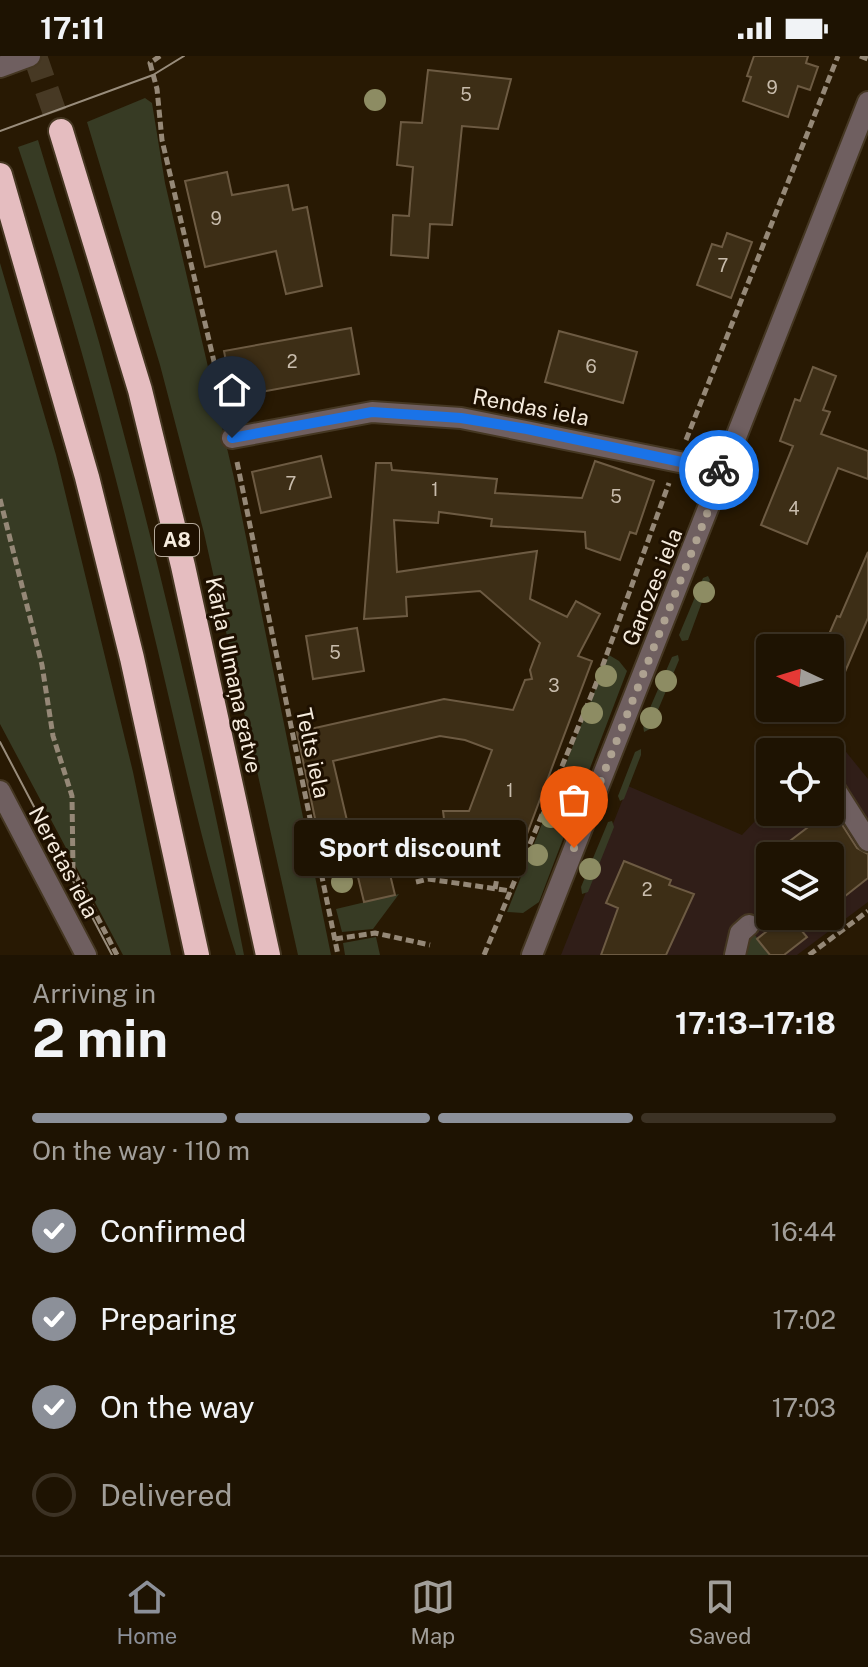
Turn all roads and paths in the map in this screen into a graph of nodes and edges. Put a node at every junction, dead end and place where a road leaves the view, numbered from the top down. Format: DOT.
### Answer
graph roads {
  1 [pos="30,56"];
  2 [pos="160,56"];
  3 [pos="838,56"];
  4 [pos="860,56"];
  5 [pos="868,59"];
  6 [pos="0,67"];
  7 [pos="868,102"];
  8 [pos="61,131"];
  9 [pos="0,175"];
  10 [pos="195,279"];
  11 [pos="232,438"];
  12 [pos="678,461"];
  13 [pos="724,471"];
  14 [pos="0,499"];
  15 [pos="269,620"];
  16 [pos="0,791"];
  17 [pos="844,803"];
  18 [pos="868,841"];
  19 [pos="498,872"];
  20 [pos="416,882"];
  21 [pos="495,889"];
  22 [pos="511,891"];
  23 [pos="868,911"];
  24 [pos="749,925"];
  25 [pos="335,939"];
  26 [pos="430,945"];
  27 [pos="86,955"];
  28 [pos="117,955"];
  29 [pos="197,955"];
  30 [pos="268,955"];
  31 [pos="338,955"];
  32 [pos="484,955"];
  33 [pos="532,955"];
  34 [pos="735,955"];
  35 [pos="809,955"];
  1 -- 6 [label="street"];
  2 -- 10 [label="path"];
  3 -- 12 [label="path"];
  4 -- 5 [label="path"];
  7 -- 13 [label="street, Garozes iela"];
  8 -- 30 [label="highway, Kārļa Ulmaņa gatve / A8"];
  9 -- 29 [label="highway"];
  11 -- 12 [label="street, Rendas iela"];
  12 -- 13 [label="street, Rendas iela"];
  12 -- 22 [label="path"];
  13 -- 33 [label="street, Garozes iela"];
  14 -- 28 [label="path"];
  15 -- 25 [label="path, Telts iela"];
  16 -- 27 [label="street, Neretas iela"];
  17 -- 18 [label="street"];
  19 -- 21 [label="path"];
  20 -- 21 [label="path"];
  21 -- 22 [label="path"];
  22 -- 32 [label="path"];
  23 -- 35 [label="path"];
  24 -- 34 [label="street"];
  25 -- 26 [label="path"];
  25 -- 31 [label="path, Telts iela"];
}
